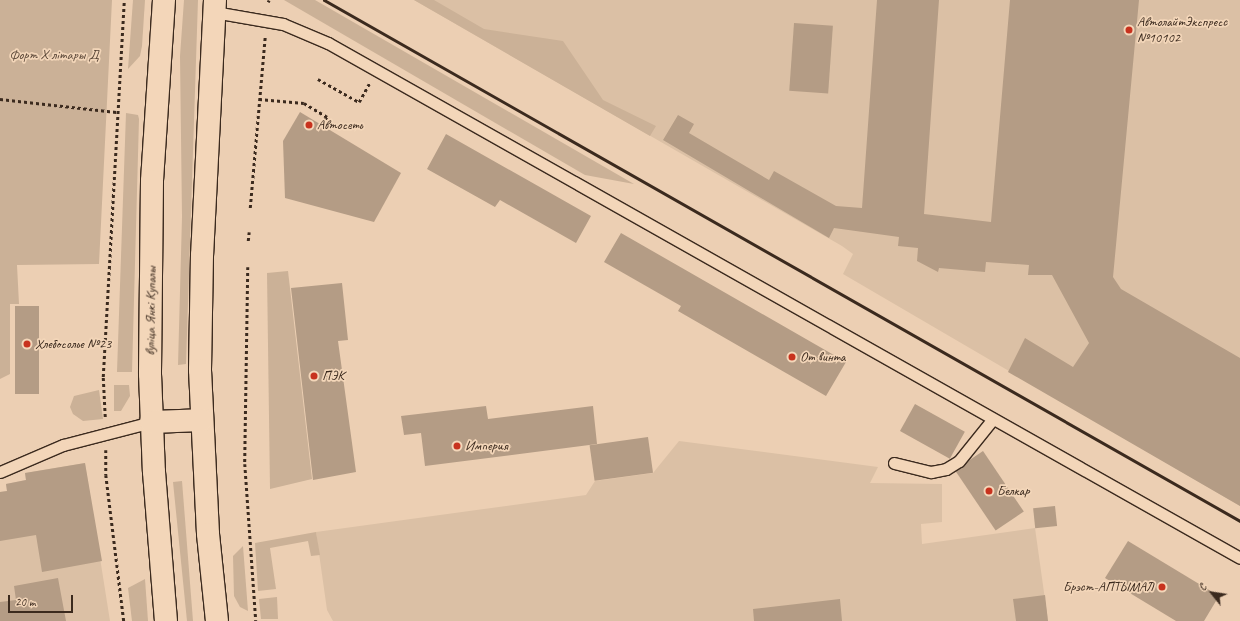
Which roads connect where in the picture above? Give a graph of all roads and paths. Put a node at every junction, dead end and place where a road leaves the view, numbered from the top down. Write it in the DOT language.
graph roads {
  1 [pos="124,0"];
  2 [pos="164,0"];
  3 [pos="214,6"];
  4 [pos="266,29"];
  5 [pos="318,79"];
  6 [pos="376,87"];
  7 [pos="0,99"];
  8 [pos="259,99"];
  9 [pos="116,112"];
  10 [pos="322,125"];
  11 [pos="250,208"];
  12 [pos="249,232"];
  13 [pos="248,241"];
  14 [pos="248,267"];
  15 [pos="202,420"];
  16 [pos="992,420"];
  17 [pos="151,422"];
  18 [pos="106,431"];
  19 [pos="894,463"];
  20 [pos="0,472"];
  21 [pos="1240,558"];
  22 [pos="124,621"];
  23 [pos="166,621"];
  24 [pos="217,621"];
  25 [pos="256,621"];
  1 -- 9 [label="path"];
  2 -- 17 [label="main road, вуліца Янкі Купалы"];
  3 -- 15 [label="main road"];
  3 -- 16 [label="lane"];
  4 -- 8 [label="path"];
  5 -- 6 [label="path"];
  7 -- 9 [label="path"];
  8 -- 10 [label="path"];
  8 -- 11 [label="path"];
  9 -- 18 [label="path"];
  12 -- 13 [label="path"];
  14 -- 25 [label="path"];
  15 -- 17 [label="main road"];
  15 -- 24 [label="main road"];
  16 -- 19 [label="lane"];
  16 -- 21 [label="lane"];
  17 -- 18 [label="lane"];
  17 -- 23 [label="main road, вуліца Янкі Купалы"];
  18 -- 20 [label="lane"];
  18 -- 22 [label="path"];
}
